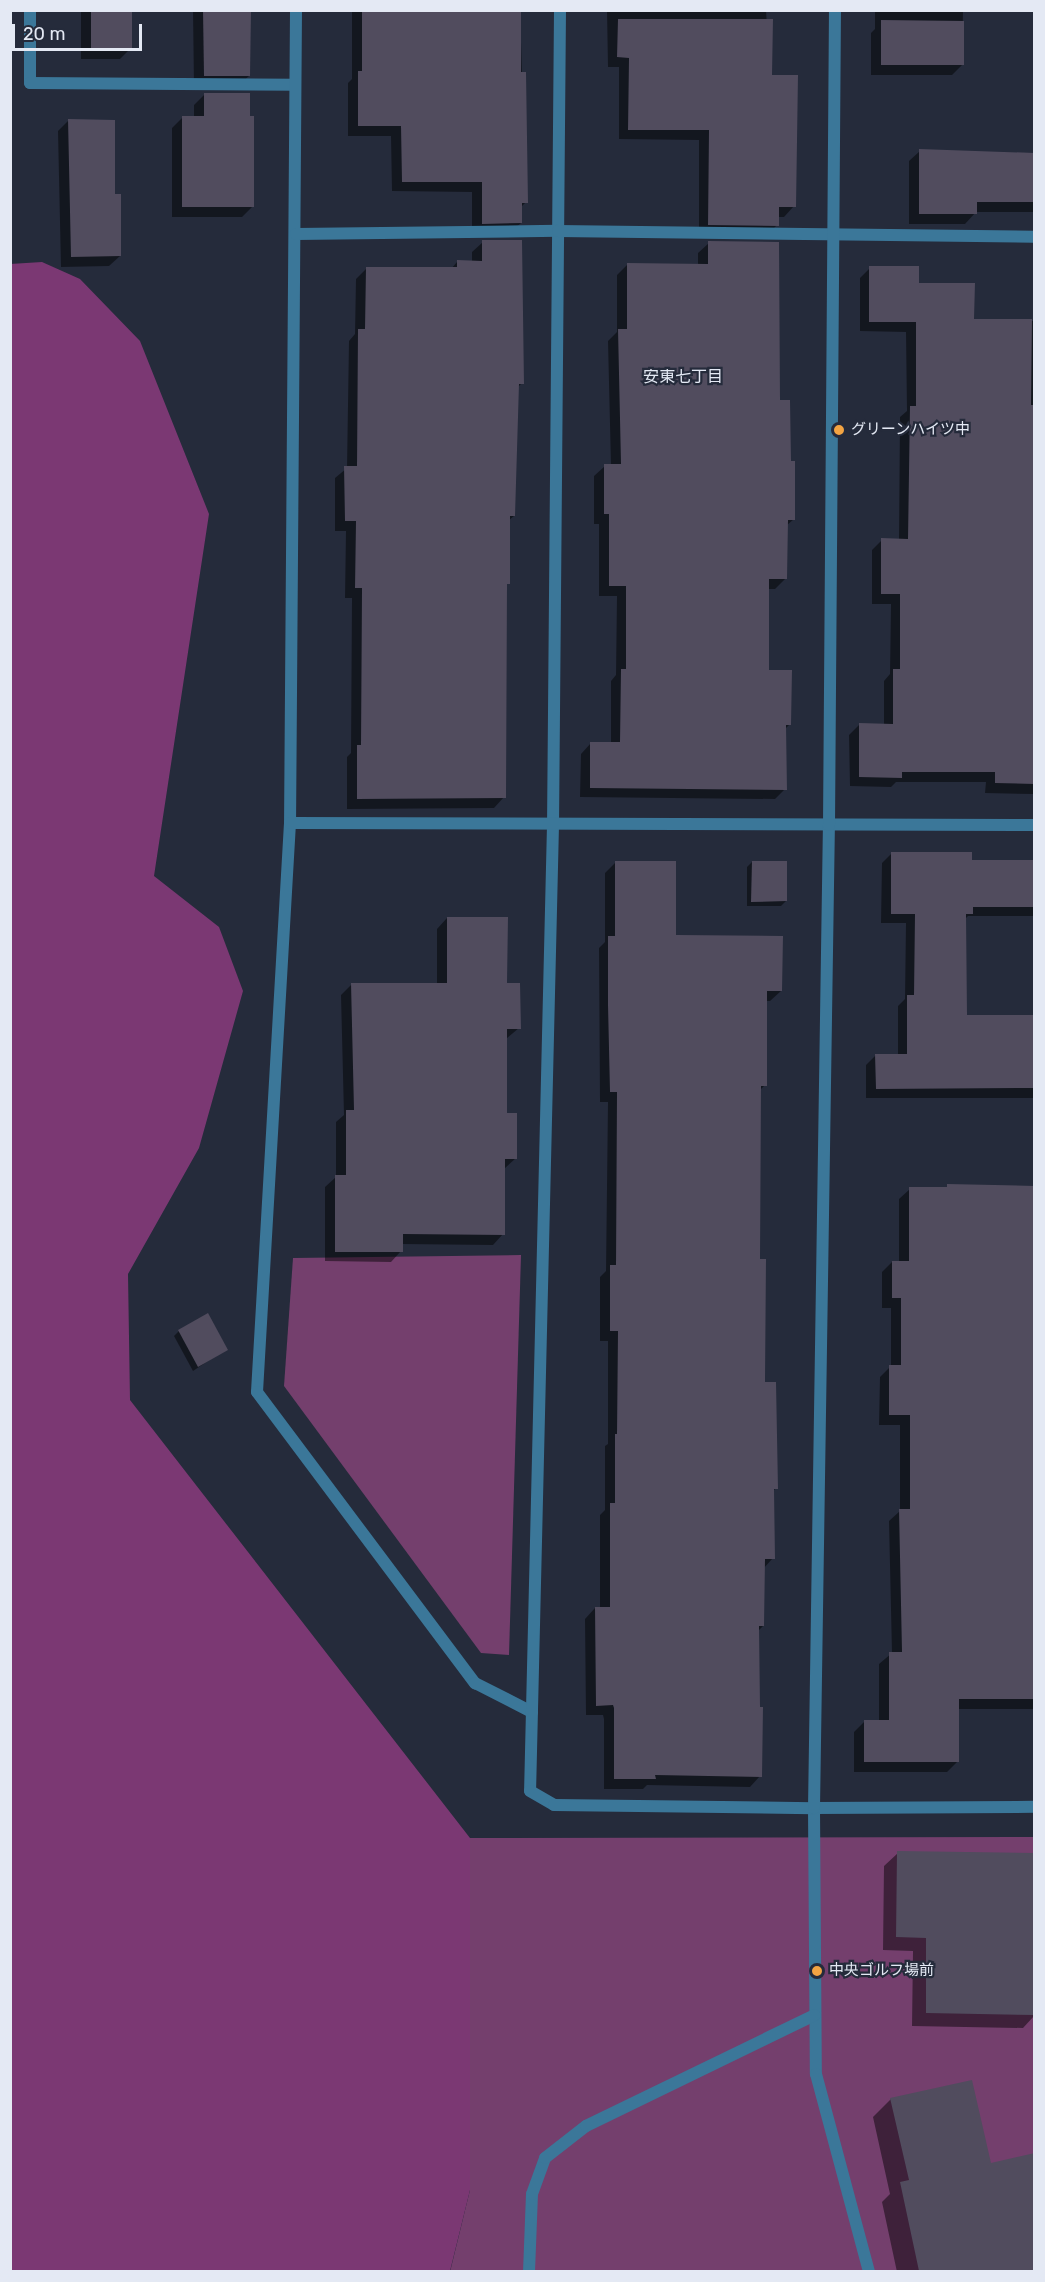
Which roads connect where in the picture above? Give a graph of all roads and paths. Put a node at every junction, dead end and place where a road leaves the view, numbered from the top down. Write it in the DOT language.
graph roads {
  1 [pos="30,10"];
  2 [pos="296,10"];
  3 [pos="560,10"];
  4 [pos="835,10"];
  5 [pos="295,85"];
  6 [pos="558,231"];
  7 [pos="296,234"];
  8 [pos="832,234"];
  9 [pos="1035,237"];
  10 [pos="290,823"];
  11 [pos="553,825"];
  12 [pos="829,825"];
  13 [pos="1035,825"];
  14 [pos="532,1712"];
  15 [pos="1035,1807"];
  16 [pos="814,1808"];
  17 [pos="816,2014"];
  18 [pos="529,2271"];
  19 [pos="869,2271"];
  1 -- 5 [label="street"];
  2 -- 5 [label="street"];
  3 -- 6 [label="street"];
  4 -- 8 [label="street"];
  5 -- 7 [label="street"];
  6 -- 7 [label="street"];
  6 -- 8 [label="street"];
  6 -- 11 [label="street"];
  7 -- 10 [label="street"];
  8 -- 9 [label="street"];
  8 -- 12 [label="street"];
  10 -- 11 [label="street"];
  10 -- 14 [label="street"];
  11 -- 12 [label="street"];
  11 -- 14 [label="street"];
  12 -- 13 [label="street"];
  12 -- 16 [label="street"];
  14 -- 16 [label="street"];
  15 -- 16 [label="street"];
  16 -- 17 [label="street"];
  17 -- 18 [label="street"];
  17 -- 19 [label="street"];
}
